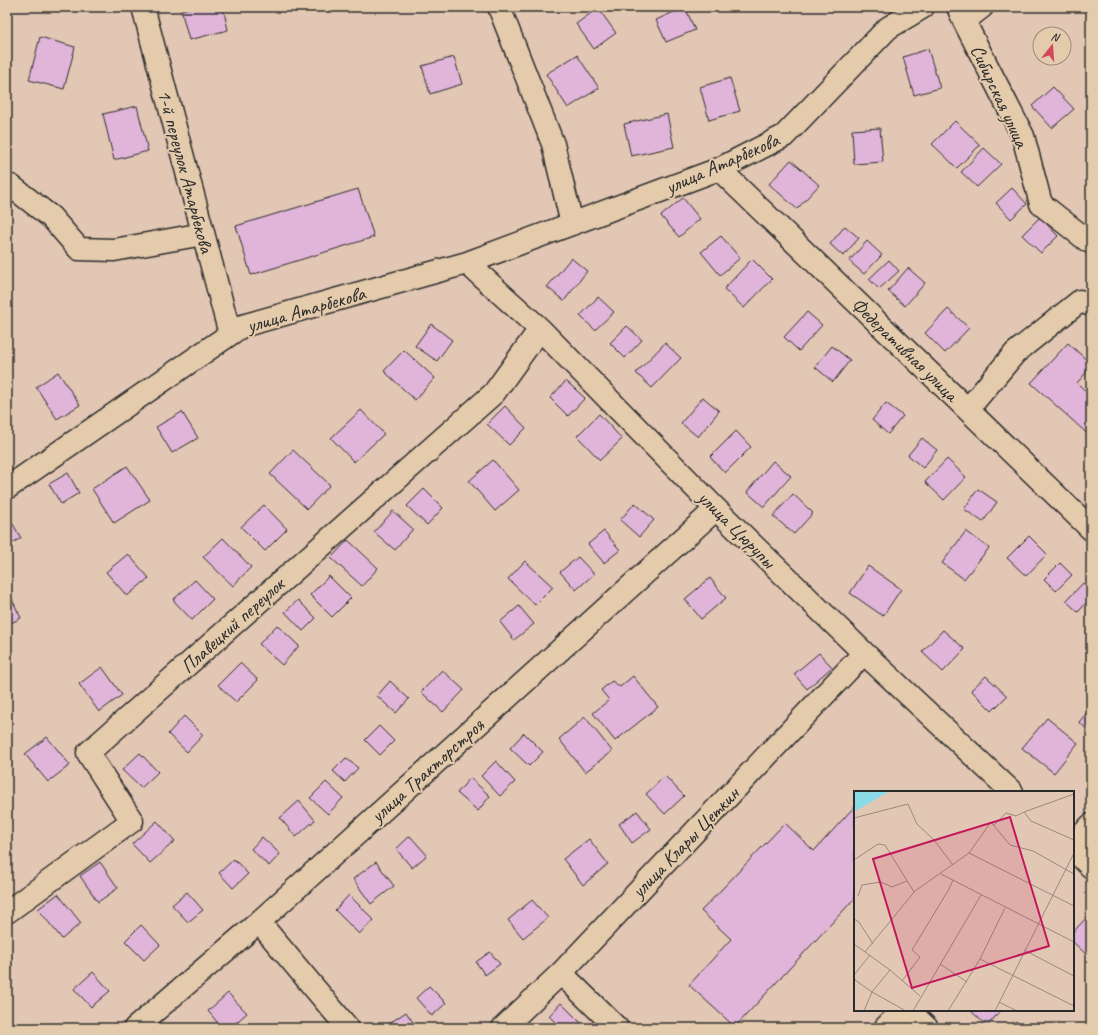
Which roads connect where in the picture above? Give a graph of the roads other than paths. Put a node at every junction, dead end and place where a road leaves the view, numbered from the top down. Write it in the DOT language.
graph roads {
  1 [pos="143,7"];
  2 [pos="499,7"];
  3 [pos="923,7"];
  4 [pos="982,7"];
  5 [pos="961,14"];
  6 [pos="719,169"];
  7 [pos="7,186"];
  8 [pos="572,224"];
  9 [pos="203,234"];
  10 [pos="1091,242"];
  11 [pos="467,263"];
  12 [pos="1091,305"];
  13 [pos="540,329"];
  14 [pos="230,334"];
  15 [pos="968,409"];
  16 [pos="7,488"];
  17 [pos="716,509"];
  18 [pos="1091,529"];
  19 [pos="864,654"];
  20 [pos="1011,791"];
  21 [pos="1091,825"];
  22 [pos="1074,844"];
  23 [pos="1074,851"];
  24 [pos="1091,867"];
  25 [pos="7,912"];
  26 [pos="259,922"];
  27 [pos="561,973"];
  28 [pos="901,1011"];
  29 [pos="909,1011"];
  30 [pos="135,1028"];
  31 [pos="348,1028"];
  32 [pos="503,1028"];
  33 [pos="617,1028"];
  34 [pos="885,1028"];
  35 [pos="927,1028"];
  1 -- 9 [label="street, 1-й переулок Атарбекова"];
  2 -- 8 [label="street"];
  3 -- 6 [label="street, улица Атарбекова"];
  4 -- 5 [label="street"];
  5 -- 10 [label="street, Сибирская улица"];
  6 -- 8 [label="street, улица Атарбекова"];
  6 -- 15 [label="street, Федеративная улица"];
  7 -- 9 [label="street"];
  8 -- 11 [label="street, улица Атарбекова"];
  9 -- 14 [label="street, 1-й переулок Атарбекова"];
  11 -- 13 [label="street, улица Цюрупы"];
  11 -- 14 [label="street, улица Атарбекова"];
  12 -- 15 [label="street"];
  13 -- 17 [label="street, улица Цюрупы"];
  13 -- 25 [label="street, Плавецкий переулок"];
  14 -- 16 [label="street, улица Атарбекова"];
  15 -- 18 [label="street, Федеративная улица"];
  17 -- 19 [label="street, улица Цюрупы"];
  17 -- 26 [label="street, улица Тракторстроя"];
  19 -- 20 [label="street, улица Цюрупы"];
  19 -- 27 [label="street, улица Клары Цеткин"];
  21 -- 22 [label="street"];
  23 -- 24 [label="street"];
  26 -- 30 [label="street, улица Тракторстроя"];
  26 -- 31 [label="street"];
  27 -- 32 [label="street, улица Клары Цеткин"];
  27 -- 33 [label="street"];
  28 -- 34 [label="street"];
  29 -- 35 [label="street"];
}
